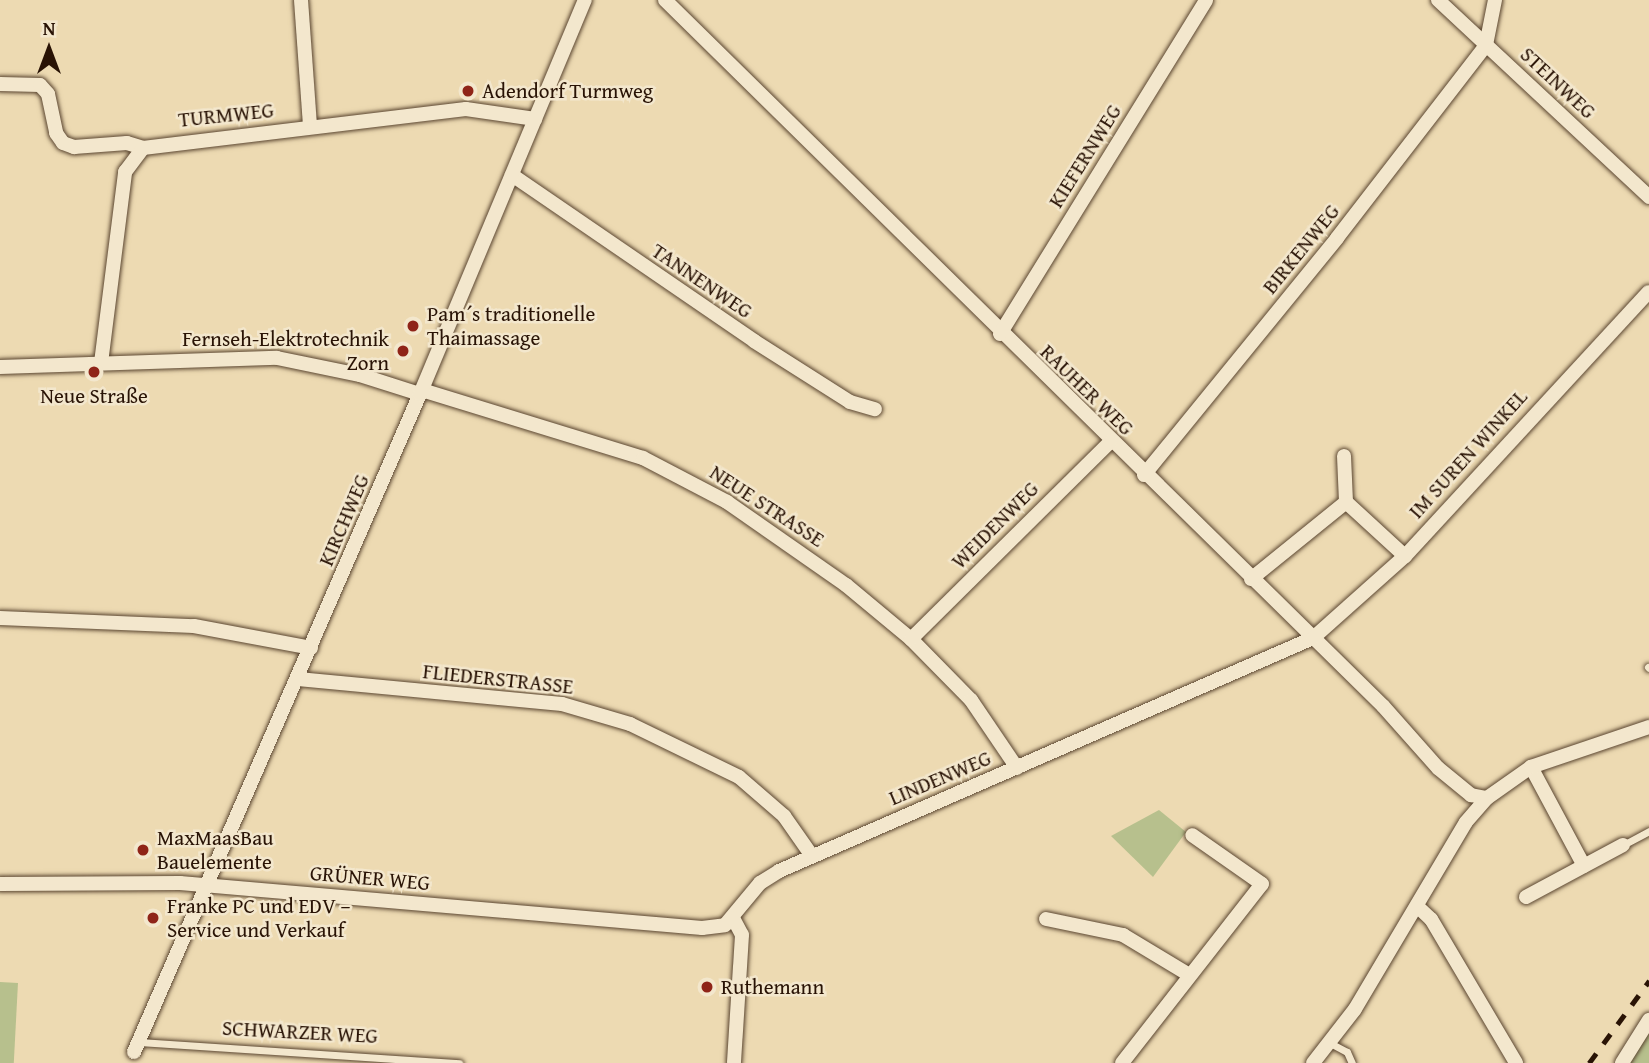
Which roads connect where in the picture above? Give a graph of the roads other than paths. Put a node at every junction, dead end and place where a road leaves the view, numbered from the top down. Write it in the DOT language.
graph roads {
  1 [pos="301,0"];
  2 [pos="585,0"];
  3 [pos="665,0"];
  4 [pos="1206,0"];
  5 [pos="1438,0"];
  6 [pos="1495,0"];
  7 [pos="1486,45"];
  8 [pos="0,84"];
  9 [pos="535,119"];
  10 [pos="310,127"];
  11 [pos="143,148"];
  12 [pos="512,175"];
  13 [pos="1649,197"];
  14 [pos="1649,292"];
  15 [pos="1000,334"];
  16 [pos="101,363"];
  17 [pos="0,366"];
  18 [pos="421,392"];
  19 [pos="875,409"];
  20 [pos="1110,442"];
  21 [pos="1344,456"];
  22 [pos="1144,475"];
  23 [pos="1346,502"];
  24 [pos="1405,556"];
  25 [pos="1251,579"];
  26 [pos="0,618"];
  27 [pos="1313,638"];
  28 [pos="911,639"];
  29 [pos="311,648"];
  30 [pos="298,679"];
  31 [pos="1649,727"];
  32 [pos="1531,767"];
  33 [pos="1017,768"];
  34 [pos="1487,798"];
  35 [pos="1649,831"];
  36 [pos="1192,835"];
  37 [pos="1623,845"];
  38 [pos="812,856"];
  39 [pos="1584,866"];
  40 [pos="0,884"];
  41 [pos="208,886"];
  42 [pos="1526,897"];
  43 [pos="1418,907"];
  44 [pos="733,918"];
  45 [pos="1046,919"];
  46 [pos="1188,974"];
  47 [pos="1649,1020"];
  48 [pos="1330,1043"];
  49 [pos="136,1047"];
  50 [pos="459,1063"];
  51 [pos="734,1063"];
  52 [pos="1122,1063"];
  53 [pos="1313,1063"];
  54 [pos="1352,1063"];
  55 [pos="1516,1063"];
  56 [pos="1622,1063"];
  1 -- 10 [label="street"];
  2 -- 9 [label="street, KIRCHWEG"];
  3 -- 15 [label="street, RAUHER WEG"];
  4 -- 15 [label="street, KIEFERNWEG"];
  5 -- 7 [label="street, STEINWEG"];
  6 -- 7 [label="street"];
  7 -- 13 [label="street, STEINWEG"];
  7 -- 22 [label="street, BIRKENWEG"];
  8 -- 11 [label="street, TURMWEG"];
  9 -- 10 [label="street, TURMWEG"];
  9 -- 12 [label="street, KIRCHWEG"];
  10 -- 11 [label="street, TURMWEG"];
  11 -- 16 [label="street"];
  12 -- 18 [label="street, KIRCHWEG"];
  12 -- 19 [label="street, TANNENWEG"];
  14 -- 24 [label="street, IM SUREN WINKEL"];
  15 -- 20 [label="street, RAUHER WEG"];
  16 -- 17 [label="street, NEUE STRASSE"];
  16 -- 18 [label="street, NEUE STRASSE"];
  18 -- 28 [label="street, NEUE STRASSE"];
  18 -- 29 [label="street, KIRCHWEG"];
  20 -- 22 [label="street, RAUHER WEG"];
  20 -- 28 [label="street, WEIDENWEG"];
  21 -- 23 [label="street"];
  22 -- 25 [label="street, RAUHER WEG"];
  23 -- 24 [label="street"];
  23 -- 25 [label="street"];
  24 -- 27 [label="street, IM SUREN WINKEL"];
  25 -- 27 [label="street, RAUHER WEG"];
  26 -- 29 [label="street"];
  27 -- 33 [label="street, LINDENWEG"];
  27 -- 34 [label="street, RAUHER WEG"];
  28 -- 33 [label="street, NEUE STRASSE"];
  29 -- 30 [label="street, KIRCHWEG"];
  30 -- 38 [label="street, FLIEDERSTRASSE"];
  30 -- 41 [label="street, KIRCHWEG"];
  31 -- 32 [label="street"];
  32 -- 34 [label="street"];
  32 -- 39 [label="street"];
  33 -- 38 [label="street, LINDENWEG"];
  34 -- 43 [label="street"];
  35 -- 37 [label="lane"];
  36 -- 46 [label="street"];
  37 -- 39 [label="street"];
  38 -- 44 [label="street, LINDENWEG"];
  39 -- 42 [label="street"];
  40 -- 41 [label="street, GRÜNER WEG"];
  41 -- 44 [label="street, GRÜNER WEG"];
  41 -- 49 [label="street, KIRCHWEG"];
  43 -- 48 [label="street"];
  43 -- 55 [label="street"];
  44 -- 51 [label="street"];
  45 -- 46 [label="street"];
  46 -- 52 [label="street"];
  47 -- 56 [label="street"];
  48 -- 53 [label="street"];
  48 -- 54 [label="lane"];
  49 -- 50 [label="lane, SCHWARZER WEG"];
}
